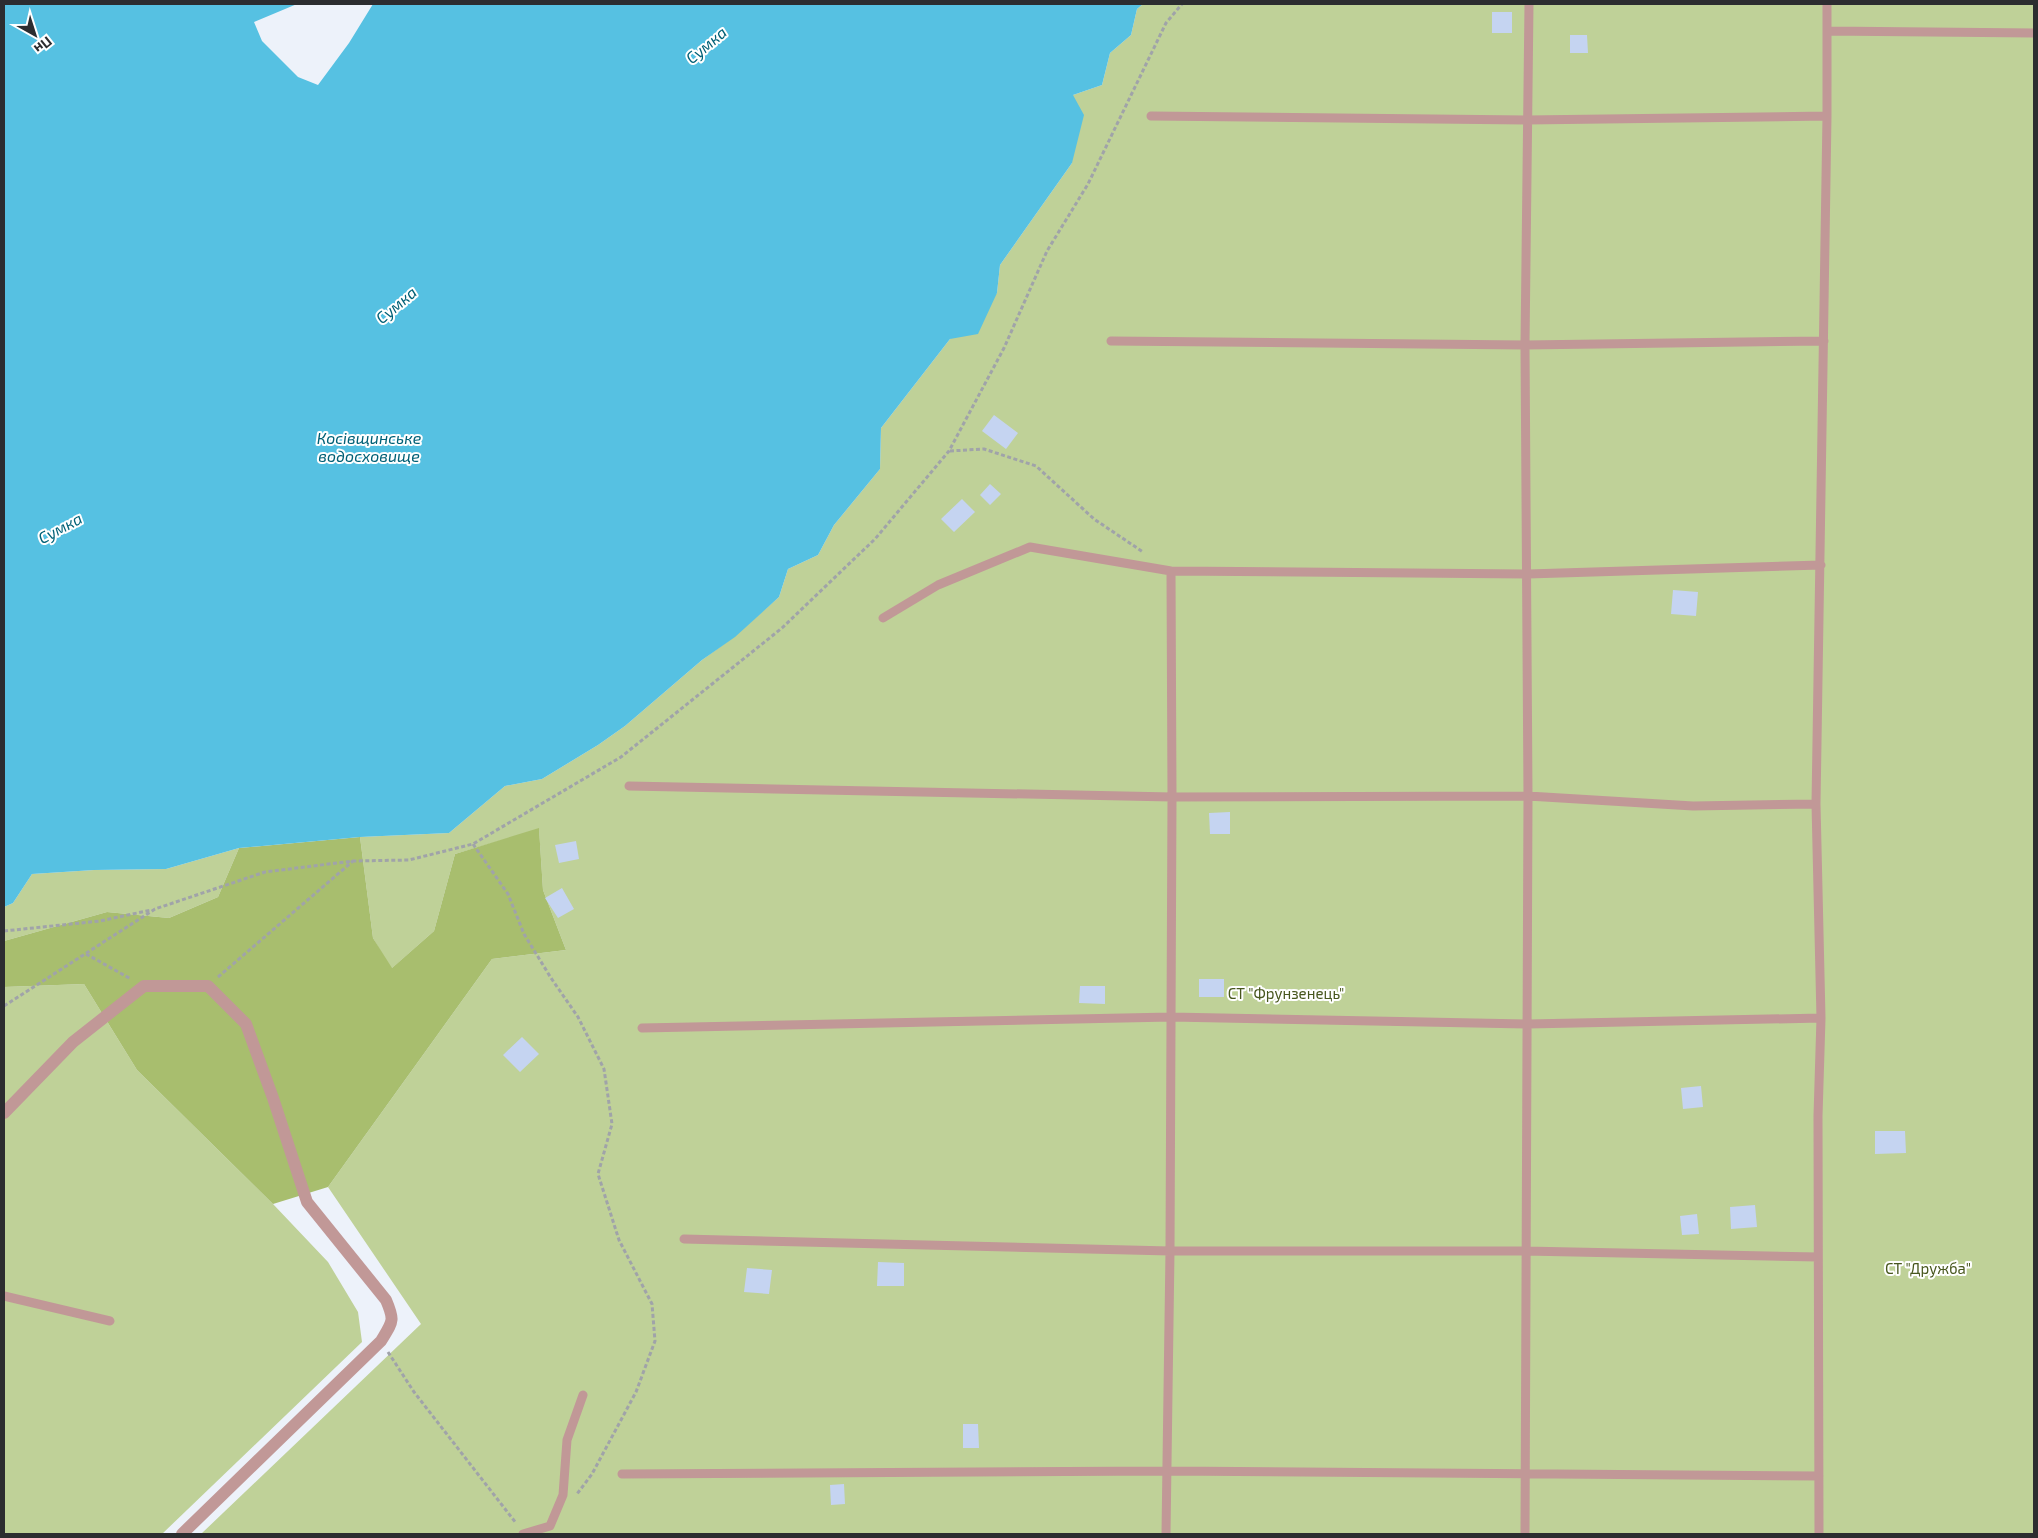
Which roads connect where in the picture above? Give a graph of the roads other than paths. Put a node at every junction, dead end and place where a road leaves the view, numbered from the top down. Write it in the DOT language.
graph roads {
  1 [pos="1529,4"];
  2 [pos="1827,4"];
  3 [pos="1827,31"];
  4 [pos="2034,33"];
  5 [pos="1151,116"];
  6 [pos="1827,116"];
  7 [pos="1526,120"];
  8 [pos="1111,341"];
  9 [pos="1824,341"];
  10 [pos="1525,345"];
  11 [pos="1821,565"];
  12 [pos="1171,571"];
  13 [pos="1528,574"];
  14 [pos="884,618"];
  15 [pos="629,786"];
  16 [pos="1528,796"];
  17 [pos="1172,797"];
  18 [pos="1816,804"];
  19 [pos="1171,1017"];
  20 [pos="1821,1018"];
  21 [pos="1528,1024"];
  22 [pos="642,1028"];
  23 [pos="4,1113"];
  24 [pos="684,1239"];
  25 [pos="1170,1251"];
  26 [pos="1525,1251"];
  27 [pos="1818,1257"];
  28 [pos="4,1296"];
  29 [pos="110,1320"];
  30 [pos="583,1394"];
  31 [pos="1168,1470"];
  32 [pos="1524,1473"];
  33 [pos="622,1474"];
  34 [pos="1818,1476"];
  35 [pos="550,1530"];
  36 [pos="182,1534"];
  37 [pos="523,1534"];
  38 [pos="1166,1534"];
  39 [pos="1525,1534"];
  40 [pos="1819,1534"];
  1 -- 7 [label="lane"];
  2 -- 3 [label="lane"];
  3 -- 4 [label="lane"];
  3 -- 6 [label="lane"];
  5 -- 7 [label="lane"];
  6 -- 7 [label="lane"];
  6 -- 9 [label="lane"];
  7 -- 10 [label="lane"];
  8 -- 10 [label="lane"];
  9 -- 10 [label="lane"];
  9 -- 11 [label="lane"];
  10 -- 13 [label="lane"];
  11 -- 13 [label="lane"];
  11 -- 18 [label="lane"];
  12 -- 13 [label="lane"];
  12 -- 14 [label="lane"];
  12 -- 17 [label="lane"];
  13 -- 16 [label="lane"];
  15 -- 17 [label="lane"];
  16 -- 17 [label="lane"];
  16 -- 18 [label="lane"];
  16 -- 21 [label="lane"];
  17 -- 19 [label="lane"];
  18 -- 20 [label="lane"];
  19 -- 21 [label="lane"];
  19 -- 22 [label="lane"];
  19 -- 25 [label="lane"];
  20 -- 21 [label="lane"];
  20 -- 27 [label="lane"];
  21 -- 26 [label="lane"];
  23 -- 36 [label="street"];
  24 -- 25 [label="lane"];
  25 -- 26 [label="lane"];
  25 -- 31 [label="lane"];
  26 -- 27 [label="lane"];
  26 -- 32 [label="lane"];
  27 -- 34 [label="lane"];
  28 -- 29 [label="lane"];
  30 -- 35 [label="lane"];
  31 -- 32 [label="lane"];
  31 -- 33 [label="lane"];
  31 -- 38 [label="lane"];
  32 -- 34 [label="lane"];
  32 -- 39 [label="lane"];
  34 -- 40 [label="lane"];
  35 -- 37 [label="lane"];
}
